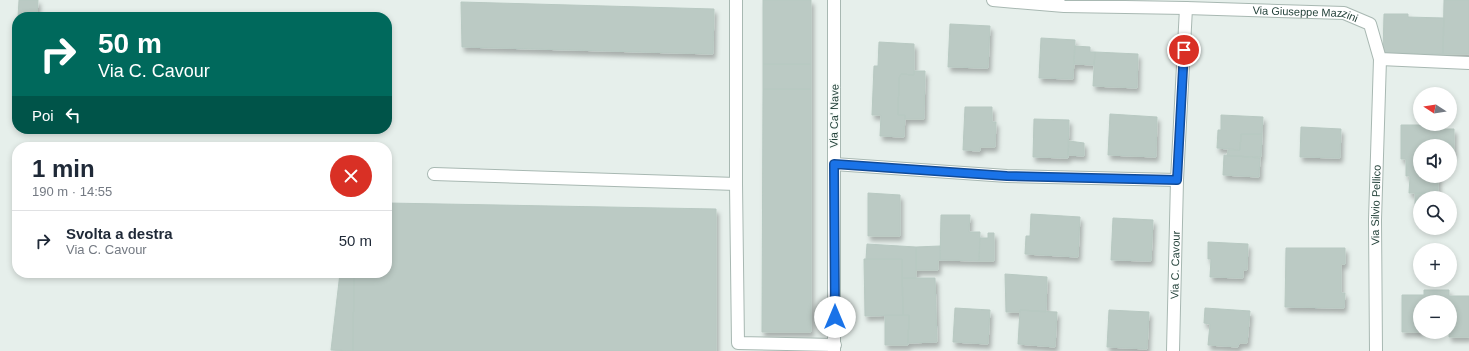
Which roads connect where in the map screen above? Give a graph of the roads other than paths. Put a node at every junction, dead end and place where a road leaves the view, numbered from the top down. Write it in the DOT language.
graph roads {
  1 [pos="736,0"];
  2 [pos="834,0"];
  3 [pos="993,0"];
  4 [pos="1186,8"];
  5 [pos="1380,59"];
  6 [pos="1469,63"];
  7 [pos="834,164"];
  8 [pos="434,174"];
  9 [pos="1177,180"];
  10 [pos="736,184"];
  11 [pos="835,348"];
  12 [pos="1172,351"];
  13 [pos="1376,351"];
  1 -- 10 [label="street"];
  2 -- 7 [label="street, Via Ca' Nave"];
  3 -- 4 [label="street, Via Giuseppe Mazzini"];
  4 -- 5 [label="street, Via Giuseppe Mazzini"];
  4 -- 9 [label="street, Via C. Cavour"];
  5 -- 6 [label="street"];
  5 -- 13 [label="street, Via Silvio Pellico"];
  7 -- 9 [label="street"];
  7 -- 11 [label="street, Via Ca' Nave"];
  8 -- 10 [label="street"];
  9 -- 12 [label="street, Via C. Cavour"];
  10 -- 11 [label="street"];
}
